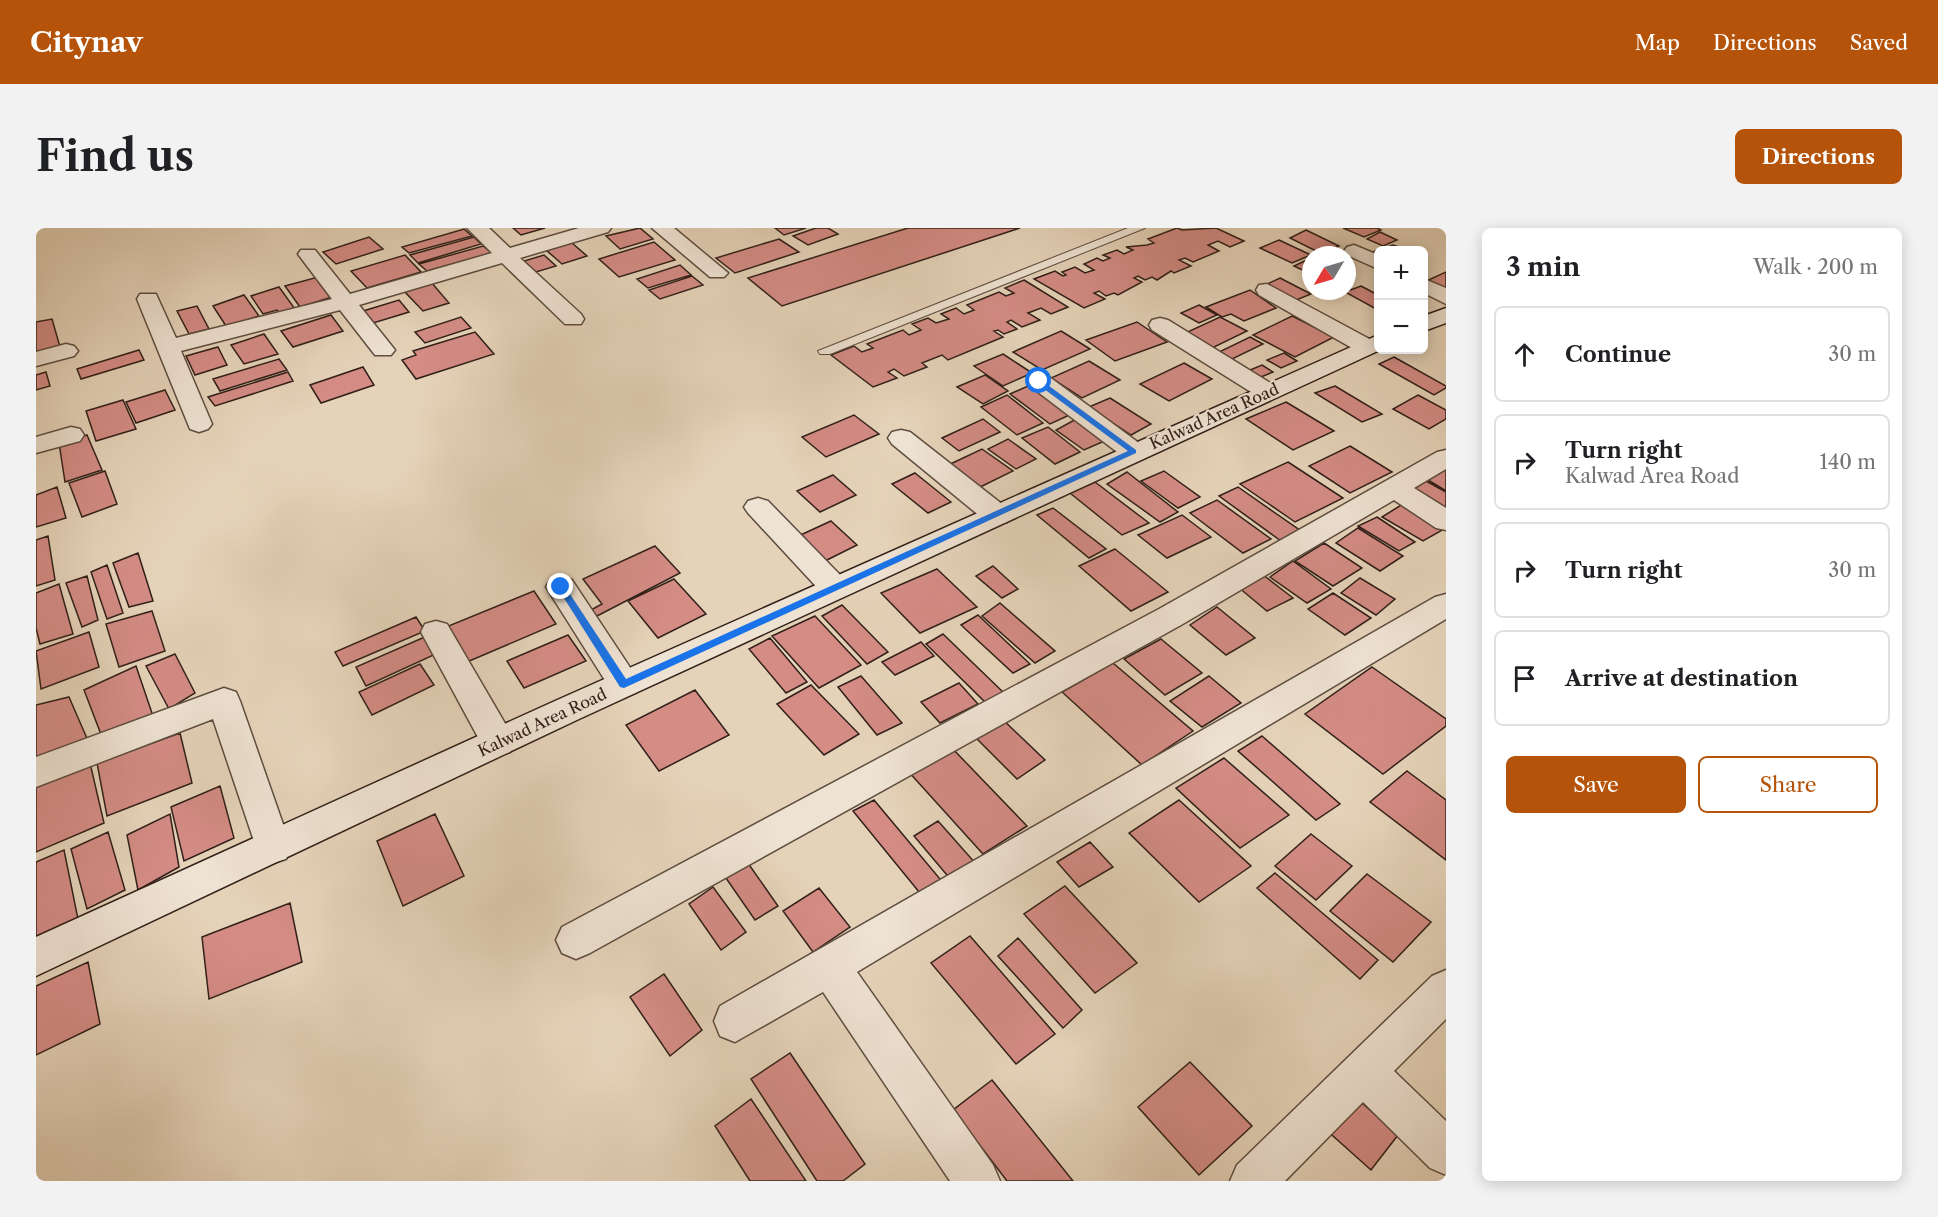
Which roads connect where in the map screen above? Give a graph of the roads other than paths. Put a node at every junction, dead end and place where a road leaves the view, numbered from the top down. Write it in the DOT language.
graph roads {
  1 [pos="477,228"];
  2 [pos="601,228"];
  3 [pos="662,228"];
  4 [pos="1139,228"];
  5 [pos="1356,252"];
  6 [pos="308,254"];
  7 [pos="506,256"];
  8 [pos="1374,261"];
  9 [pos="717,273"];
  10 [pos="1428,287"];
  11 [pos="1267,290"];
  12 [pos="1446,297"];
  13 [pos="148,299"];
  14 [pos="346,302"];
  15 [pos="1446,315"];
  16 [pos="573,319"];
  17 [pos="1428,322"];
  18 [pos="1160,325"];
  19 [pos="1373,345"];
  20 [pos="170,347"];
  21 [pos="383,350"];
  22 [pos="66,351"];
  23 [pos="825,351"];
  24 [pos="36,359"];
  25 [pos="1039,381"];
  26 [pos="1268,392"];
  27 [pos="199,424"];
  28 [pos="71,435"];
  29 [pos="901,438"];
  30 [pos="36,445"];
  31 [pos="1134,452"];
  32 [pos="1446,459"];
  33 [pos="1394,488"];
  34 [pos="758,507"];
  35 [pos="997,515"];
  36 [pos="1446,521"];
  37 [pos="561,587"];
  38 [pos="835,588"];
  39 [pos="1446,605"];
  40 [pos="436,632"];
  41 [pos="624,684"];
  42 [pos="498,742"];
  43 [pos="36,772"];
  44 [pos="273,847"];
  45 [pos="576,940"];
  46 [pos="36,957"];
  47 [pos="829,966"];
  48 [pos="1446,990"];
  49 [pos="735,1021"];
  50 [pos="1364,1072"];
  51 [pos="1446,1152"];
  52 [pos="977,1181"];
  53 [pos="1253,1181"];
  1 -- 7 [label="street"];
  2 -- 7 [label="street"];
  3 -- 9 [label="street"];
  4 -- 23 [label="lane"];
  5 -- 8 [label="street"];
  6 -- 14 [label="street"];
  7 -- 14 [label="street"];
  7 -- 16 [label="street"];
  10 -- 12 [label="street"];
  11 -- 19 [label="street"];
  13 -- 20 [label="street"];
  14 -- 20 [label="street"];
  14 -- 21 [label="street"];
  15 -- 17 [label="street"];
  18 -- 26 [label="street"];
  19 -- 26 [label="street, Kalwad Area Road"];
  20 -- 27 [label="street"];
  22 -- 24 [label="street"];
  25 -- 31 [label="street"];
  26 -- 31 [label="street, Kalwad Area Road"];
  28 -- 30 [label="street"];
  29 -- 35 [label="street"];
  31 -- 35 [label="street, Kalwad Area Road"];
  32 -- 33 [label="street"];
  33 -- 36 [label="street"];
  33 -- 45 [label="street"];
  34 -- 38 [label="street"];
  35 -- 38 [label="street, Kalwad Area Road"];
  37 -- 41 [label="street"];
  38 -- 41 [label="street, Kalwad Area Road"];
  39 -- 47 [label="street"];
  40 -- 42 [label="street"];
  41 -- 42 [label="street, Kalwad Area Road"];
  42 -- 44 [label="street, Kalwad Area Road"];
  43 -- 44 [label="street"];
  44 -- 46 [label="street, Kalwad Area Road"];
  47 -- 49 [label="street"];
  47 -- 52 [label="street"];
  48 -- 50 [label="street"];
  50 -- 51 [label="street"];
  50 -- 53 [label="street"];
}
